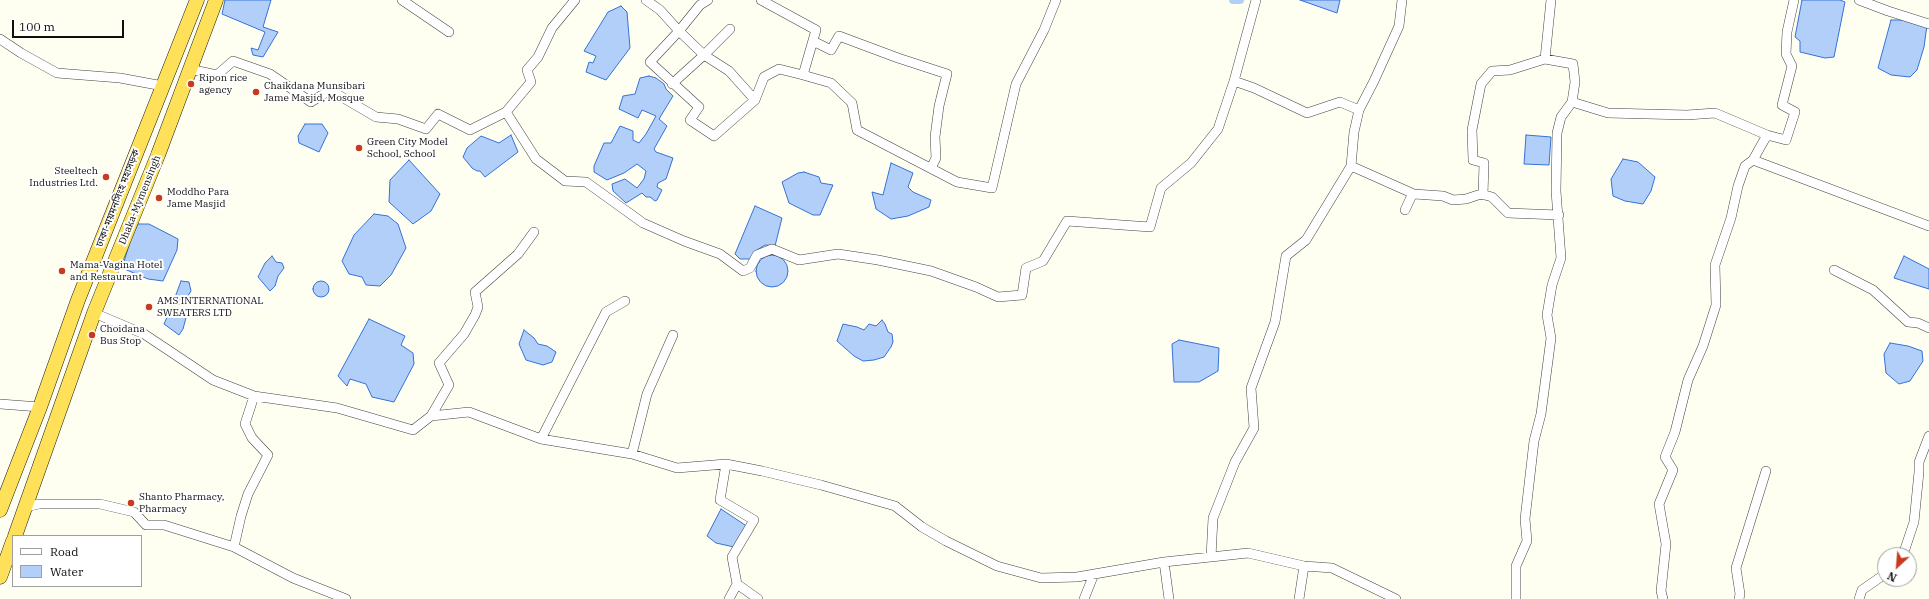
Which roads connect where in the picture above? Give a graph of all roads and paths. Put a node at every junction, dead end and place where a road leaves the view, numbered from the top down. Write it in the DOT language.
graph roads {
  1 [pos="196,0"];
  2 [pos="216,0"];
  3 [pos="402,0"];
  4 [pos="574,0"];
  5 [pos="646,0"];
  6 [pos="708,0"];
  7 [pos="761,0"];
  8 [pos="1056,0"];
  9 [pos="1256,0"];
  10 [pos="1402,0"];
  11 [pos="1552,0"];
  12 [pos="1794,0"];
  13 [pos="1859,0"];
  14 [pos="1929,24"];
  15 [pos="730,29"];
  16 [pos="679,31"];
  17 [pos="449,32"];
  18 [pos="0,39"];
  19 [pos="813,41"];
  20 [pos="704,55"];
  21 [pos="1545,59"];
  22 [pos="189,69"];
  23 [pos="803,75"];
  24 [pos="1234,81"];
  25 [pos="672,84"];
  26 [pos="163,86"];
  27 [pos="755,100"];
  28 [pos="1572,102"];
  29 [pos="1359,110"];
  30 [pos="506,112"];
  31 [pos="1767,135"];
  32 [pos="1753,160"];
  33 [pos="1351,166"];
  34 [pos="931,168"];
  35 [pos="1414,194"];
  36 [pos="1483,195"];
  37 [pos="1405,210"];
  38 [pos="1559,215"];
  39 [pos="1929,226"];
  40 [pos="534,232"];
  41 [pos="1834,270"];
  42 [pos="625,301"];
  43 [pos="94,313"];
  44 [pos="1929,328"];
  45 [pos="673,335"];
  46 [pos="254,396"];
  47 [pos="0,404"];
  48 [pos="40,407"];
  49 [pos="431,416"];
  50 [pos="1929,436"];
  51 [pos="541,438"];
  52 [pos="632,454"];
  53 [pos="726,464"];
  54 [pos="1766,471"];
  55 [pos="26,507"];
  56 [pos="0,510"];
  57 [pos="15,535"];
  58 [pos="12,545"];
  59 [pos="234,546"];
  60 [pos="1905,547"];
  61 [pos="1211,557"];
  62 [pos="1164,562"];
  63 [pos="1304,566"];
  64 [pos="1094,574"];
  65 [pos="0,577"];
  66 [pos="1877,580"];
  67 [pos="737,584"];
  68 [pos="346,599"];
  69 [pos="729,599"];
  70 [pos="758,599"];
  71 [pos="1084,599"];
  72 [pos="1169,599"];
  73 [pos="1299,599"];
  74 [pos="1396,599"];
  75 [pos="1516,599"];
  76 [pos="1663,599"];
  77 [pos="1739,599"];
  78 [pos="1859,599"];
  1 -- 26 [label="highway, ঢাকা-ময়মনসিংহ মহাসড়ক"];
  2 -- 22 [label="highway, Dhaka-Mymensingh"];
  3 -- 17 [label="street"];
  4 -- 30 [label="street"];
  5 -- 16 [label="street"];
  6 -- 16 [label="street"];
  7 -- 19 [label="street"];
  8 -- 34 [label="street"];
  9 -- 24 [label="street"];
  10 -- 29 [label="street"];
  11 -- 21 [label="street"];
  12 -- 31 [label="street"];
  13 -- 14 [label="street"];
  15 -- 20 [label="street"];
  16 -- 20 [label="street"];
  16 -- 25 [label="street"];
  18 -- 26 [label="street"];
  19 -- 23 [label="street"];
  19 -- 34 [label="street"];
  20 -- 25 [label="street"];
  20 -- 27 [label="street"];
  21 -- 28 [label="street"];
  21 -- 36 [label="street"];
  22 -- 30 [label="street"];
  22 -- 43 [label="highway, Dhaka-Mymensingh"];
  23 -- 27 [label="street"];
  23 -- 34 [label="street"];
  24 -- 29 [label="street"];
  24 -- 30 [label="street"];
  25 -- 27 [label="street"];
  26 -- 48 [label="highway, ঢাকা-ময়মনসিংহ মহাসড়ক"];
  28 -- 31 [label="street"];
  28 -- 38 [label="street"];
  29 -- 33 [label="street"];
  31 -- 32 [label="street"];
  32 -- 39 [label="street"];
  32 -- 76 [label="street"];
  33 -- 35 [label="street"];
  33 -- 61 [label="street"];
  35 -- 36 [label="street"];
  35 -- 37 [label="street"];
  36 -- 38 [label="street"];
  38 -- 75 [label="street"];
  40 -- 49 [label="street"];
  41 -- 44 [label="street"];
  42 -- 51 [label="street"];
  43 -- 46 [label="street"];
  43 -- 55 [label="highway, Dhaka-Mymensingh"];
  45 -- 52 [label="street"];
  46 -- 49 [label="street"];
  46 -- 59 [label="street"];
  47 -- 48 [label="street"];
  48 -- 56 [label="highway, ঢাকা-ময়মনসিংহ মহাসড়ক"];
  49 -- 51 [label="street"];
  50 -- 60 [label="street"];
  51 -- 52 [label="street"];
  52 -- 53 [label="street"];
  53 -- 64 [label="street"];
  53 -- 67 [label="street"];
  54 -- 77 [label="street"];
  55 -- 57 [label="highway, Dhaka-Mymensingh"];
  55 -- 59 [label="street"];
  58 -- 65 [label="highway"];
  59 -- 68 [label="street"];
  61 -- 62 [label="street"];
  61 -- 63 [label="street"];
  62 -- 64 [label="street"];
  62 -- 72 [label="street"];
  63 -- 73 [label="street"];
  63 -- 74 [label="street"];
  64 -- 71 [label="street"];
  66 -- 78 [label="street"];
  67 -- 69 [label="street"];
  67 -- 70 [label="street"];
}
